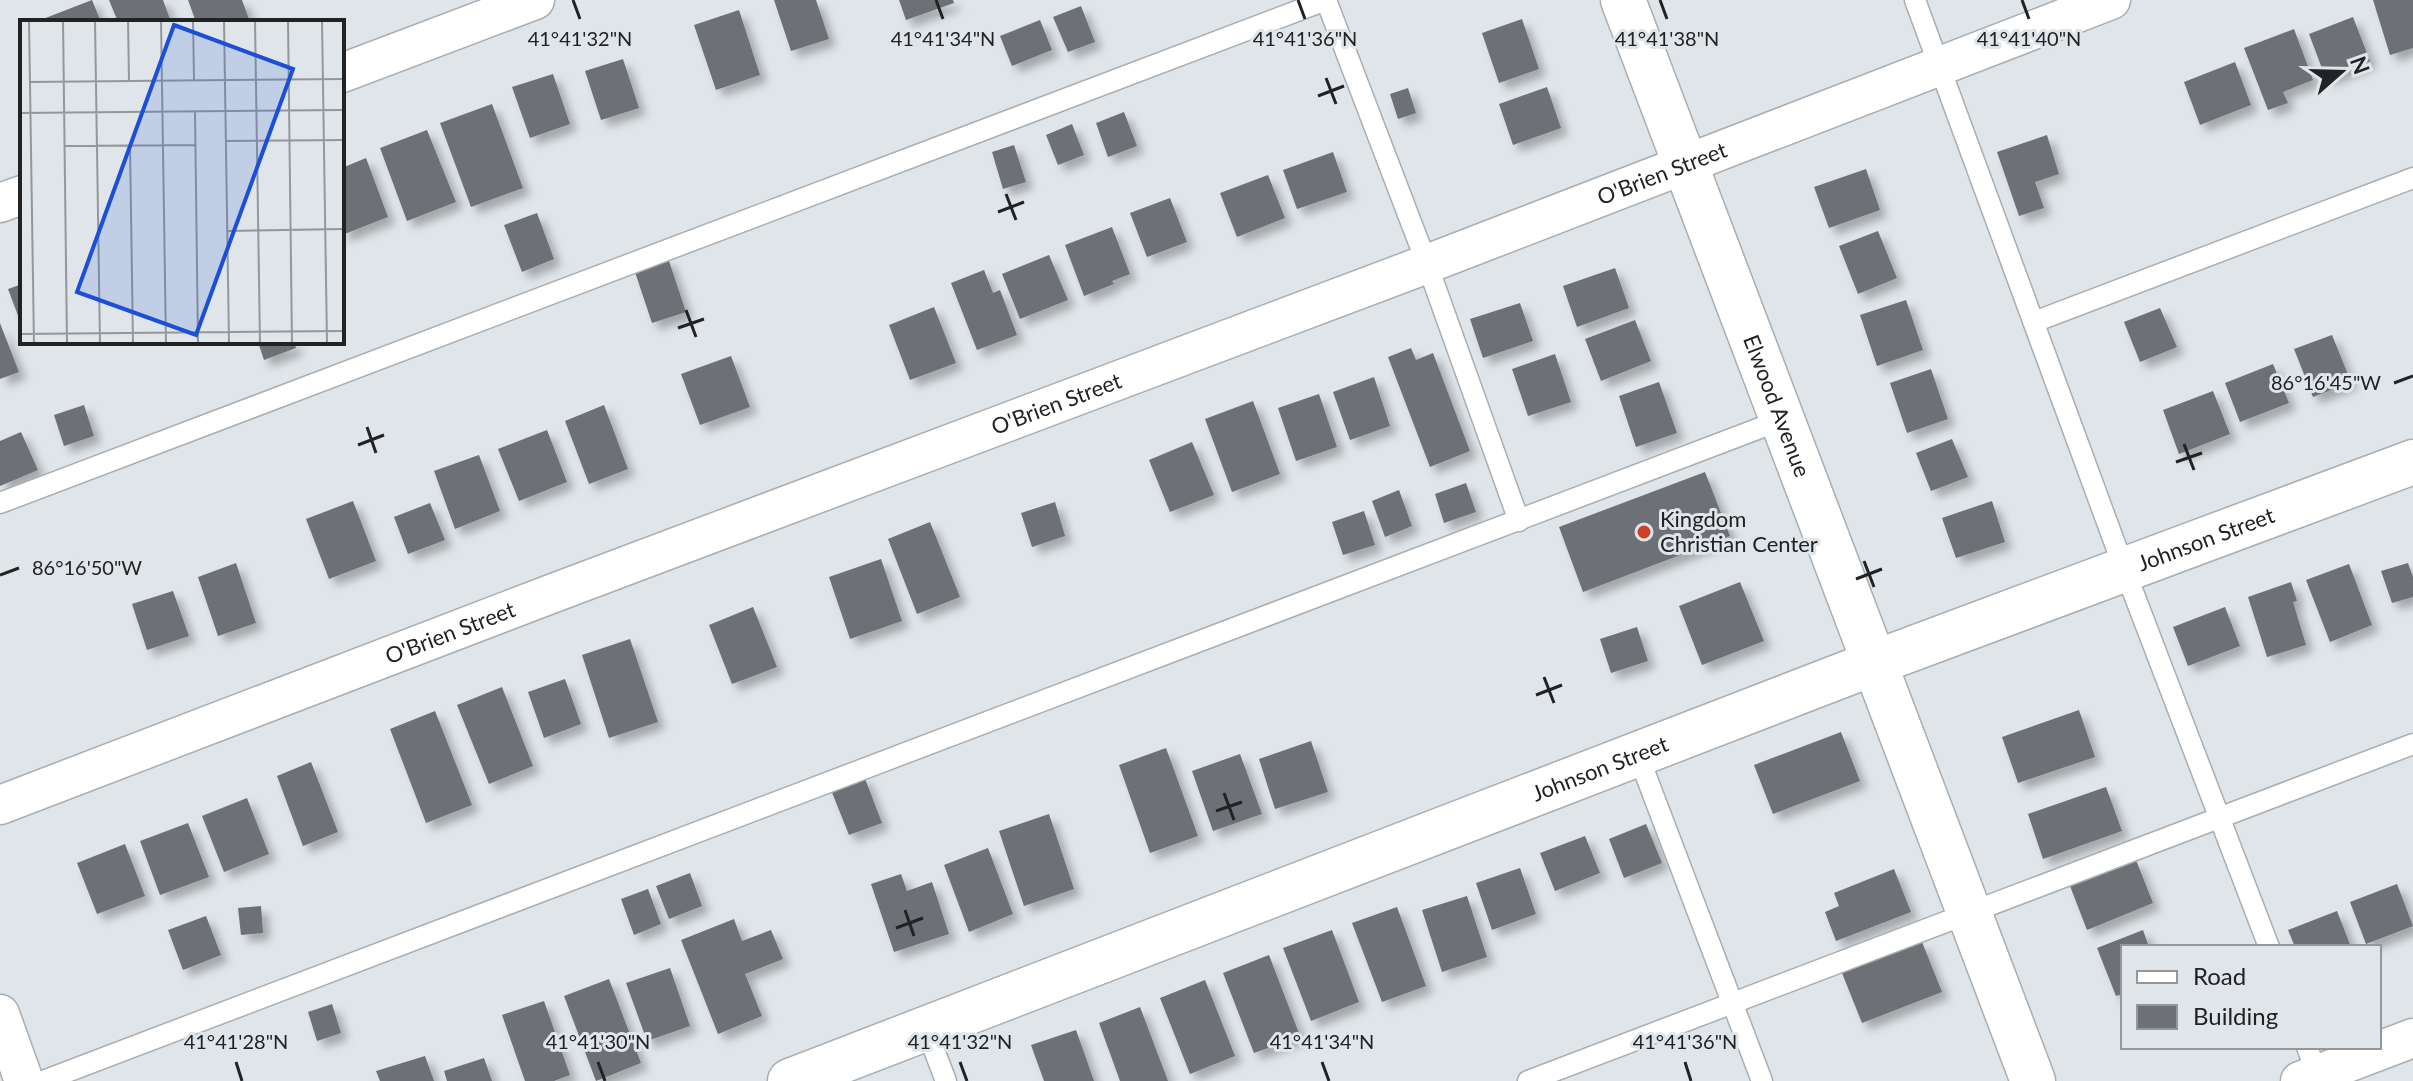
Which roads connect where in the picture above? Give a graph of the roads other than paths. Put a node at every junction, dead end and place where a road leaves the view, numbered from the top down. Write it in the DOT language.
graph roads {
  1 [pos="535,0"];
  2 [pos="1326,0"];
  3 [pos="1623,0"];
  4 [pos="1915,0"];
  5 [pos="2111,0"];
  6 [pos="1940,65"];
  7 [pos="344,72"];
  8 [pos="1684,163"];
  9 [pos="2413,178"];
  10 [pos="20,196"];
  11 [pos="0,203"];
  12 [pos="1427,264"];
  13 [pos="2034,322"];
  14 [pos="1781,420"];
  15 [pos="2413,462"];
  16 [pos="0,503"];
  17 [pos="1519,521"];
  18 [pos="2125,571"];
  19 [pos="1874,663"];
  20 [pos="2413,744"];
  21 [pos="1638,755"];
  22 [pos="0,805"];
  23 [pos="2219,817"];
  24 [pos="1970,913"];
  25 [pos="2268,945"];
  26 [pos="1733,1004"];
  27 [pos="0,1014"];
  28 [pos="926,1029"];
  29 [pos="2413,1038"];
  30 [pos="2381,1048"];
  31 [pos="2379,1049"];
  32 [pos="2311,1071"];
  33 [pos="24,1081"];
  34 [pos="43,1081"];
  35 [pos="790,1081"];
  36 [pos="946,1081"];
  37 [pos="1528,1081"];
  38 [pos="1762,1081"];
  39 [pos="2033,1081"];
  1 -- 7 [label="street"];
  2 -- 12 [label="lane"];
  2 -- 16 [label="lane"];
  3 -- 8 [label="street, Elwood Avenue"];
  4 -- 6 [label="lane"];
  5 -- 6 [label="street, O'Brien Street"];
  6 -- 8 [label="street, O'Brien Street"];
  6 -- 13 [label="lane"];
  8 -- 12 [label="street, O'Brien Street"];
  8 -- 14 [label="street, Elwood Avenue"];
  9 -- 13 [label="lane"];
  10 -- 11 [label="street"];
  12 -- 17 [label="lane"];
  12 -- 22 [label="street, O'Brien Street"];
  13 -- 18 [label="lane"];
  14 -- 17 [label="lane"];
  14 -- 19 [label="street, Elwood Avenue"];
  15 -- 18 [label="street, Johnson Street"];
  17 -- 34 [label="lane"];
  18 -- 19 [label="street, Johnson Street"];
  18 -- 23 [label="lane"];
  19 -- 21 [label="street, Johnson Street"];
  19 -- 24 [label="street, Elwood Avenue"];
  20 -- 23 [label="lane"];
  21 -- 26 [label="lane"];
  21 -- 28 [label="street, Johnson Street"];
  23 -- 24 [label="lane"];
  23 -- 25 [label="lane"];
  24 -- 26 [label="lane"];
  24 -- 39 [label="street, Elwood Avenue"];
  26 -- 37 [label="lane"];
  26 -- 38 [label="lane"];
  27 -- 33 [label="street"];
  28 -- 35 [label="street, Johnson Street"];
  28 -- 36 [label="lane"];
  29 -- 30 [label="street"];
  31 -- 32 [label="street"];
}
